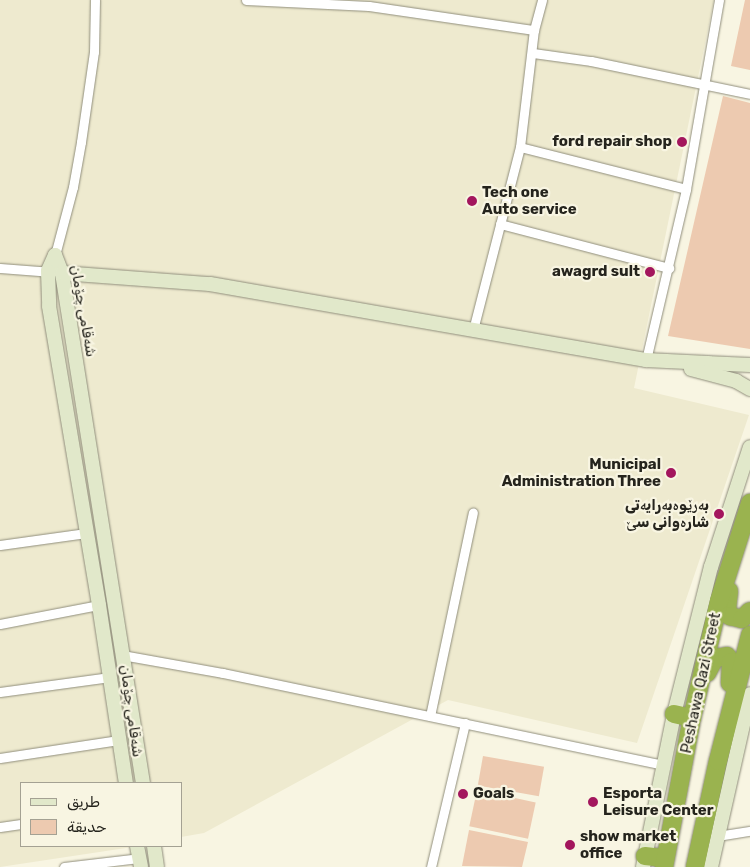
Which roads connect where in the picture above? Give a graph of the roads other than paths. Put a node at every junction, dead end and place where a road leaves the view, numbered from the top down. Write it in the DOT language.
graph roads {
  1 [pos="95,0"];
  2 [pos="246,0"];
  3 [pos="542,0"];
  4 [pos="719,0"];
  5 [pos="534,30"];
  6 [pos="533,53"];
  7 [pos="703,84"];
  8 [pos="750,94"];
  9 [pos="520,147"];
  10 [pos="686,189"];
  11 [pos="500,224"];
  12 [pos="55,255"];
  13 [pos="0,268"];
  14 [pos="669,268"];
  15 [pos="55,272"];
  16 [pos="65,303"];
  17 [pos="49,306"];
  18 [pos="473,330"];
  19 [pos="651,360"];
  20 [pos="750,365"];
  21 [pos="750,389"];
  22 [pos="750,447"];
  23 [pos="750,503"];
  24 [pos="473,512"];
  25 [pos="86,533"];
  26 [pos="738,537"];
  27 [pos="0,545"];
  28 [pos="99,605"];
  29 [pos="750,611"];
  30 [pos="0,624"];
  31 [pos="750,635"];
  32 [pos="122,655"];
  33 [pos="110,677"];
  34 [pos="0,692"];
  35 [pos="750,694"];
  36 [pos="694,711"];
  37 [pos="674,714"];
  38 [pos="430,716"];
  39 [pos="465,723"];
  40 [pos="726,728"];
  41 [pos="119,740"];
  42 [pos="0,758"];
  43 [pos="664,765"];
  44 [pos="126,782"];
  45 [pos="143,782"];
  46 [pos="20,824"];
  47 [pos="0,828"];
  48 [pos="750,830"];
  49 [pos="716,836"];
  50 [pos="154,847"];
  51 [pos="139,857"];
  52 [pos="644,862"];
  53 [pos="664,862"];
  54 [pos="64,867"];
  55 [pos="157,867"];
  56 [pos="431,867"];
  57 [pos="695,867"];
  58 [pos="711,867"];
  1 -- 12 [label="street"];
  2 -- 5 [label="street"];
  3 -- 5 [label="street"];
  4 -- 7 [label="street"];
  5 -- 6 [label="street"];
  6 -- 7 [label="street"];
  6 -- 9 [label="street"];
  7 -- 8 [label="street"];
  7 -- 10 [label="street"];
  9 -- 10 [label="street"];
  9 -- 11 [label="street"];
  10 -- 14 [label="street"];
  11 -- 14 [label="street"];
  11 -- 18 [label="street"];
  12 -- 15 [label="street, شەقامی چۆمان"];
  13 -- 15 [label="street"];
  14 -- 19 [label="street"];
  15 -- 16 [label="street, شەقامی چۆمان"];
  15 -- 17 [label="street, شەقامی چۆمان"];
  15 -- 18 [label="street"];
  16 -- 17 [label="street"];
  16 -- 32 [label="street, شەقامی چۆمان"];
  17 -- 25 [label="street, شەقامی چۆمان"];
  18 -- 19 [label="street"];
  19 -- 20 [label="street"];
  19 -- 21 [label="street"];
  22 -- 37 [label="street"];
  23 -- 26 [label="highway, Peshawa Qazi Street"];
  24 -- 38 [label="street"];
  25 -- 27 [label="street"];
  25 -- 28 [label="street, شەقامی چۆمان"];
  26 -- 29 [label="highway"];
  26 -- 36 [label="highway, Peshawa Qazi Street"];
  28 -- 30 [label="street"];
  28 -- 33 [label="street, شەقامی چۆمان"];
  31 -- 40 [label="highway"];
  32 -- 38 [label="street"];
  32 -- 45 [label="street, شەقامی چۆمان"];
  33 -- 34 [label="street"];
  33 -- 41 [label="street, شەقامی چۆمان"];
  35 -- 49 [label="street"];
  36 -- 37 [label="highway"];
  36 -- 40 [label="highway"];
  36 -- 53 [label="highway, Peshawa Qazi Street"];
  37 -- 43 [label="street"];
  38 -- 39 [label="street"];
  39 -- 43 [label="street"];
  39 -- 56 [label="street"];
  40 -- 57 [label="highway"];
  41 -- 42 [label="street"];
  41 -- 44 [label="street, شەقامی چۆمان"];
  43 -- 52 [label="street"];
  46 -- 47 [label="street"];
  48 -- 49 [label="street"];
  49 -- 58 [label="street"];
  50 -- 55 [label="street"];
  51 -- 54 [label="street"];
  52 -- 53 [label="highway"];
}
